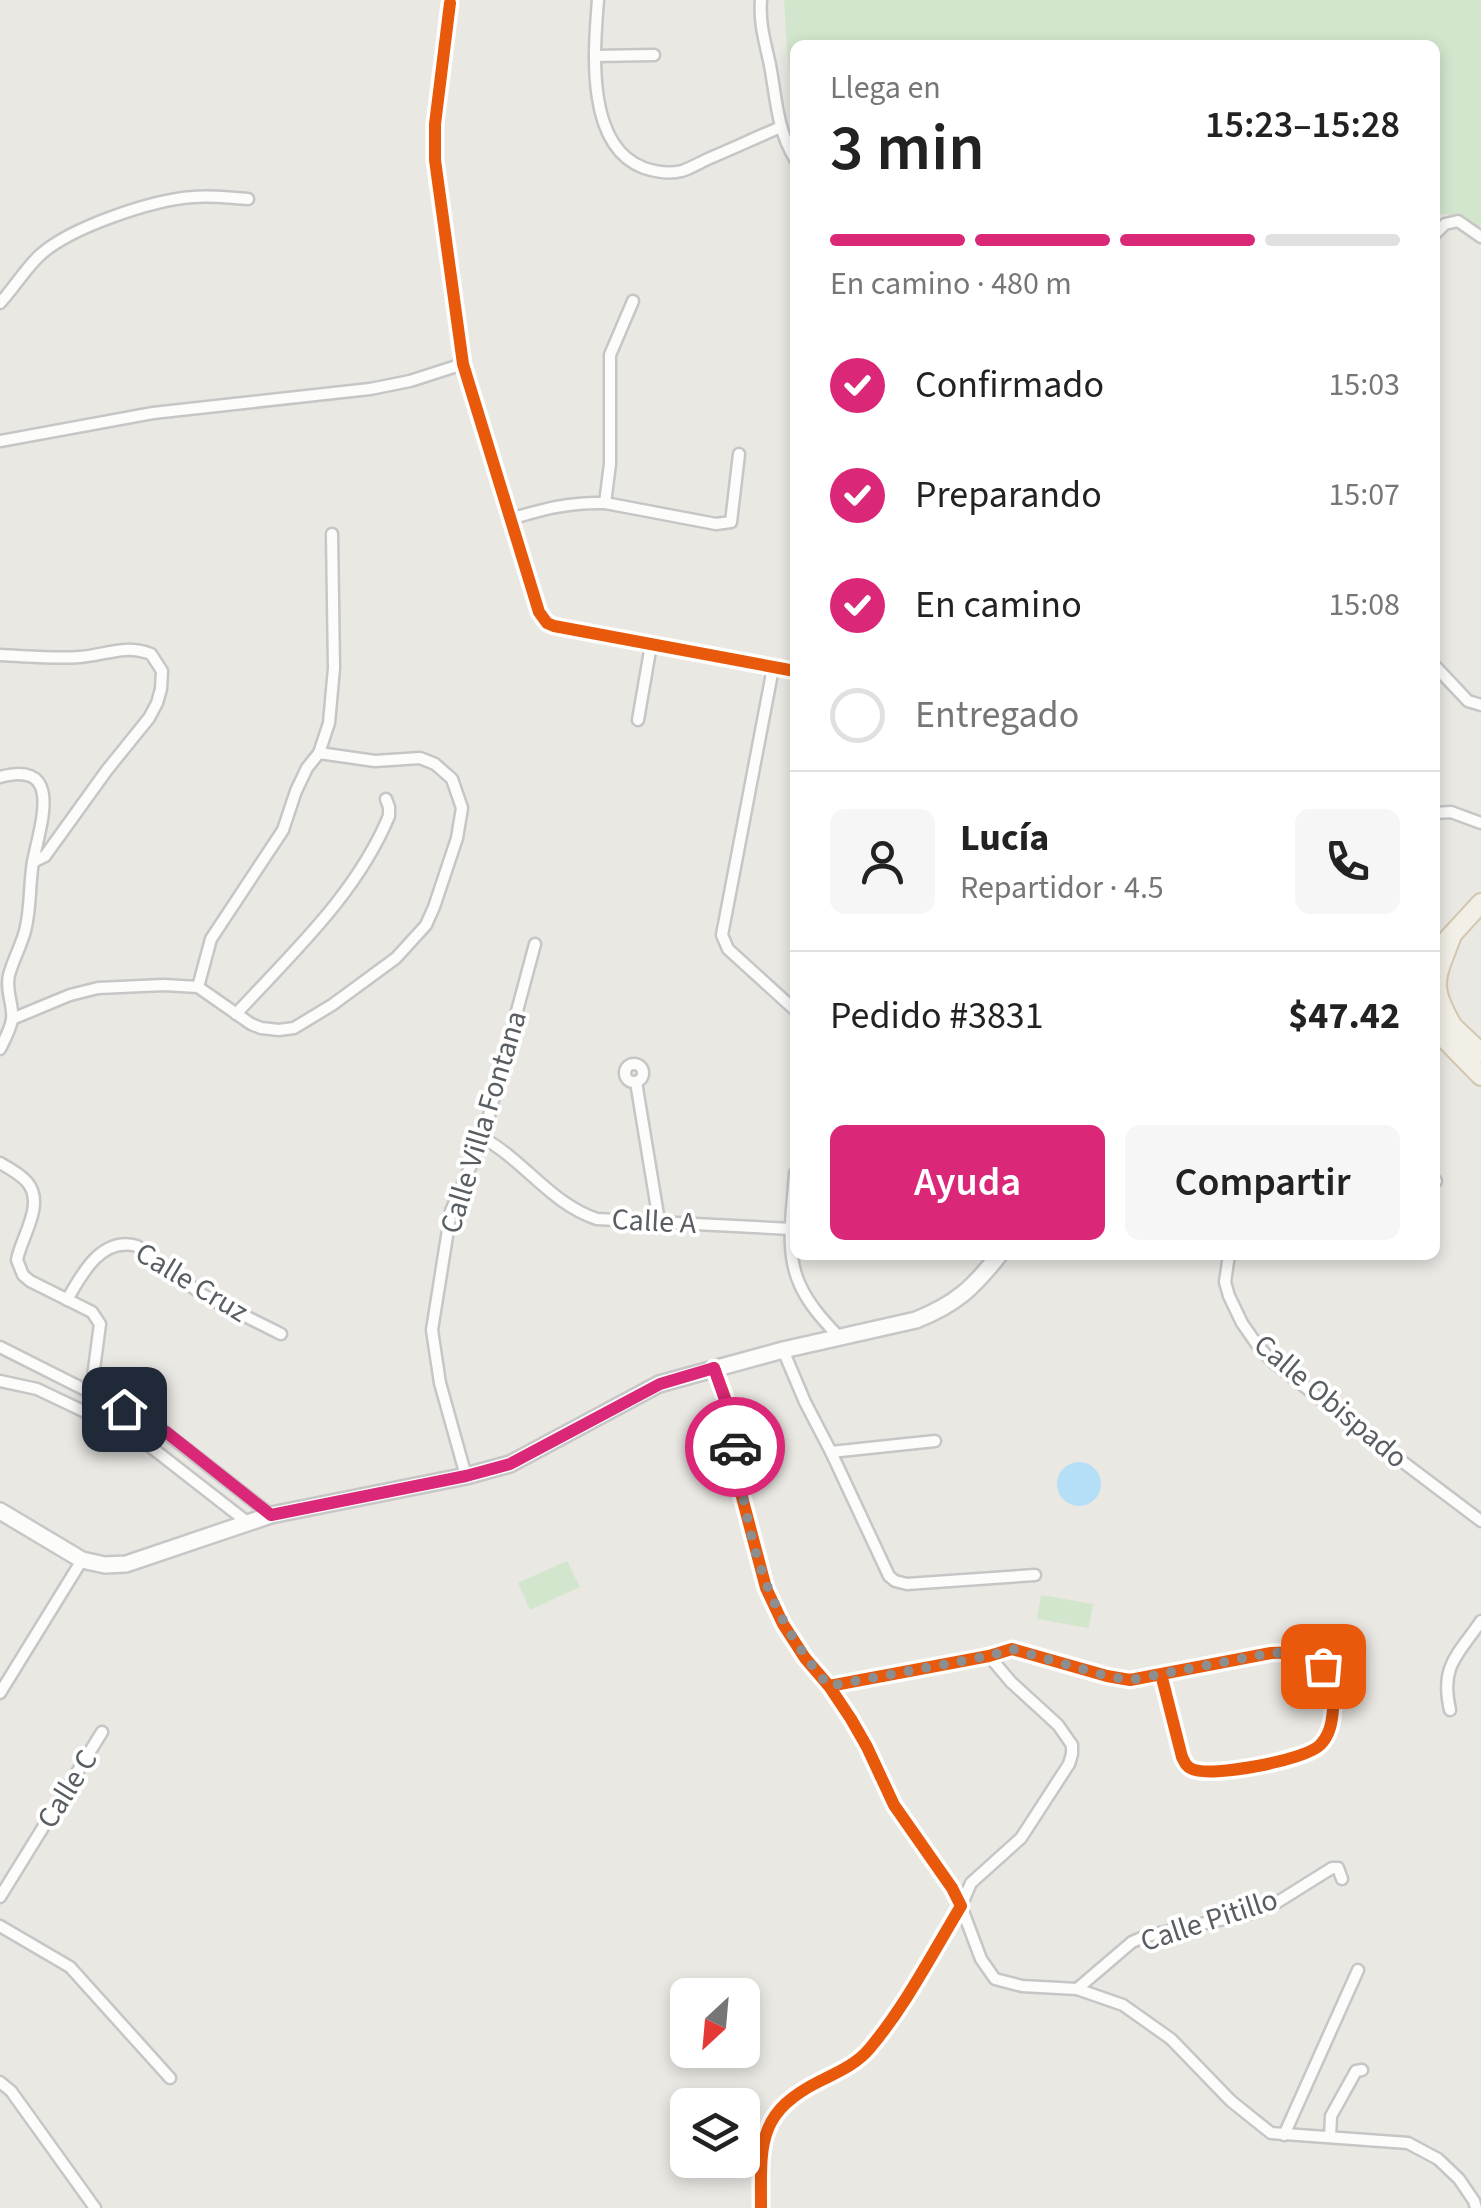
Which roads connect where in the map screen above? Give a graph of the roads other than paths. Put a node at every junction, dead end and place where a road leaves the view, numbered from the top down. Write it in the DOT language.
graph roads {
  1 [pos="598,0"];
  2 [pos="761,0"];
  3 [pos="450,3"];
  4 [pos="654,55"];
  5 [pos="595,56"];
  6 [pos="781,126"];
  7 [pos="790,147"];
  8 [pos="248,199"];
  9 [pos="1440,229"];
  10 [pos="1481,237"];
  11 [pos="633,301"];
  12 [pos="0,303"];
  13 [pos="463,364"];
  14 [pos="0,441"];
  15 [pos="739,454"];
  16 [pos="605,504"];
  17 [pos="510,519"];
  18 [pos="332,534"];
  19 [pos="652,644"];
  20 [pos="0,655"];
  21 [pos="773,668"];
  22 [pos="790,670"];
  23 [pos="1440,671"];
  24 [pos="1481,705"];
  25 [pos="638,720"];
  26 [pos="319,753"];
  27 [pos="0,776"];
  28 [pos="386,799"];
  29 [pos="1440,813"];
  30 [pos="1481,823"];
  31 [pos="33,862"];
  32 [pos="1481,903"];
  33 [pos="1452,935"];
  34 [pos="536,944"];
  35 [pos="1440,946"];
  36 [pos="1440,968"];
  37 [pos="198,988"];
  38 [pos="790,1005"];
  39 [pos="236,1014"];
  40 [pos="12,1018"];
  41 [pos="1444,1027"];
  42 [pos="0,1049"];
  43 [pos="1481,1053"];
  44 [pos="1481,1076"];
  45 [pos="636,1082"];
  46 [pos="483,1138"];
  47 [pos="0,1162"];
  48 [pos="659,1221"];
  49 [pos="790,1229"];
  50 [pos="793,1260"];
  51 [pos="995,1260"];
  52 [pos="1228,1260"];
  53 [pos="67,1300"];
  54 [pos="281,1334"];
  55 [pos="839,1337"];
  56 [pos="0,1347"];
  57 [pos="783,1350"];
  58 [pos="714,1368"];
  59 [pos="0,1380"];
  60 [pos="91,1392"];
  61 [pos="934,1442"];
  62 [pos="831,1452"];
  63 [pos="466,1476"];
  64 [pos="0,1511"];
  65 [pos="271,1515"];
  66 [pos="1481,1521"];
  67 [pos="247,1522"];
  68 [pos="82,1560"];
  69 [pos="1035,1575"];
  70 [pos="1481,1621"];
  71 [pos="989,1656"];
  72 [pos="1161,1674"];
  73 [pos="829,1686"];
  74 [pos="0,1693"];
  75 [pos="1450,1710"];
  76 [pos="102,1732"];
  77 [pos="1342,1878"];
  78 [pos="0,1897"];
  79 [pos="961,1906"];
  80 [pos="0,1926"];
  81 [pos="1358,1970"];
  82 [pos="1077,1989"];
  83 [pos="1362,2070"];
  84 [pos="170,2078"];
  85 [pos="0,2082"];
  86 [pos="1284,2135"];
  87 [pos="1330,2137"];
  88 [pos="95,2208"];
  89 [pos="762,2208"];
  90 [pos="1476,2208"];
  1 -- 5 [label="street"];
  2 -- 6 [label="street"];
  3 -- 13 [label="street"];
  4 -- 5 [label="street"];
  5 -- 6 [label="street"];
  6 -- 7 [label="street"];
  8 -- 12 [label="street"];
  9 -- 10 [label="street"];
  11 -- 16 [label="street"];
  13 -- 14 [label="street"];
  13 -- 17 [label="street"];
  15 -- 16 [label="street"];
  16 -- 17 [label="street"];
  17 -- 19 [label="street"];
  18 -- 26 [label="street"];
  19 -- 21 [label="street"];
  19 -- 25 [label="street"];
  20 -- 31 [label="street"];
  21 -- 22 [label="street"];
  21 -- 38 [label="street"];
  23 -- 24 [label="street"];
  26 -- 37 [label="street"];
  26 -- 39 [label="street"];
  27 -- 31 [label="street"];
  28 -- 39 [label="street"];
  29 -- 30 [label="street"];
  31 -- 40 [label="street"];
  32 -- 33 [label="main road"];
  33 -- 35 [label="main road"];
  33 -- 36 [label="main road"];
  34 -- 46 [label="street, Calle Villa Fontana"];
  37 -- 39 [label="street"];
  37 -- 40 [label="street"];
  40 -- 42 [label="street"];
  41 -- 43 [label="main road"];
  41 -- 44 [label="main road"];
  45 -- 48 [label="street"];
  46 -- 48 [label="street, Calle A"];
  46 -- 63 [label="street, Calle Villa Fontana"];
  47 -- 53 [label="street"];
  48 -- 49 [label="street, Calle A"];
  50 -- 55 [label="street"];
  51 -- 55 [label="main road"];
  52 -- 66 [label="street, Calle Obispado"];
  53 -- 54 [label="street, Calle Cruz"];
  53 -- 60 [label="street"];
  55 -- 57 [label="main road"];
  56 -- 60 [label="street"];
  57 -- 58 [label="main road"];
  57 -- 62 [label="street"];
  58 -- 63 [label="main road"];
  58 -- 73 [label="street"];
  59 -- 67 [label="street"];
  60 -- 65 [label="street"];
  61 -- 62 [label="street"];
  62 -- 69 [label="street"];
  63 -- 65 [label="main road"];
  64 -- 68 [label="main road"];
  65 -- 67 [label="main road"];
  67 -- 68 [label="main road"];
  68 -- 74 [label="street"];
  70 -- 75 [label="street"];
  71 -- 72 [label="street"];
  71 -- 73 [label="street"];
  71 -- 79 [label="street"];
  72 -- 72 [label="street"];
  73 -- 79 [label="street"];
  76 -- 78 [label="street, Calle C"];
  77 -- 82 [label="street, Calle Pitillo"];
  79 -- 82 [label="street"];
  79 -- 89 [label="street"];
  80 -- 84 [label="street"];
  81 -- 86 [label="street"];
  82 -- 86 [label="street"];
  83 -- 87 [label="street"];
  85 -- 88 [label="street"];
  86 -- 87 [label="street"];
  87 -- 90 [label="street"];
}
